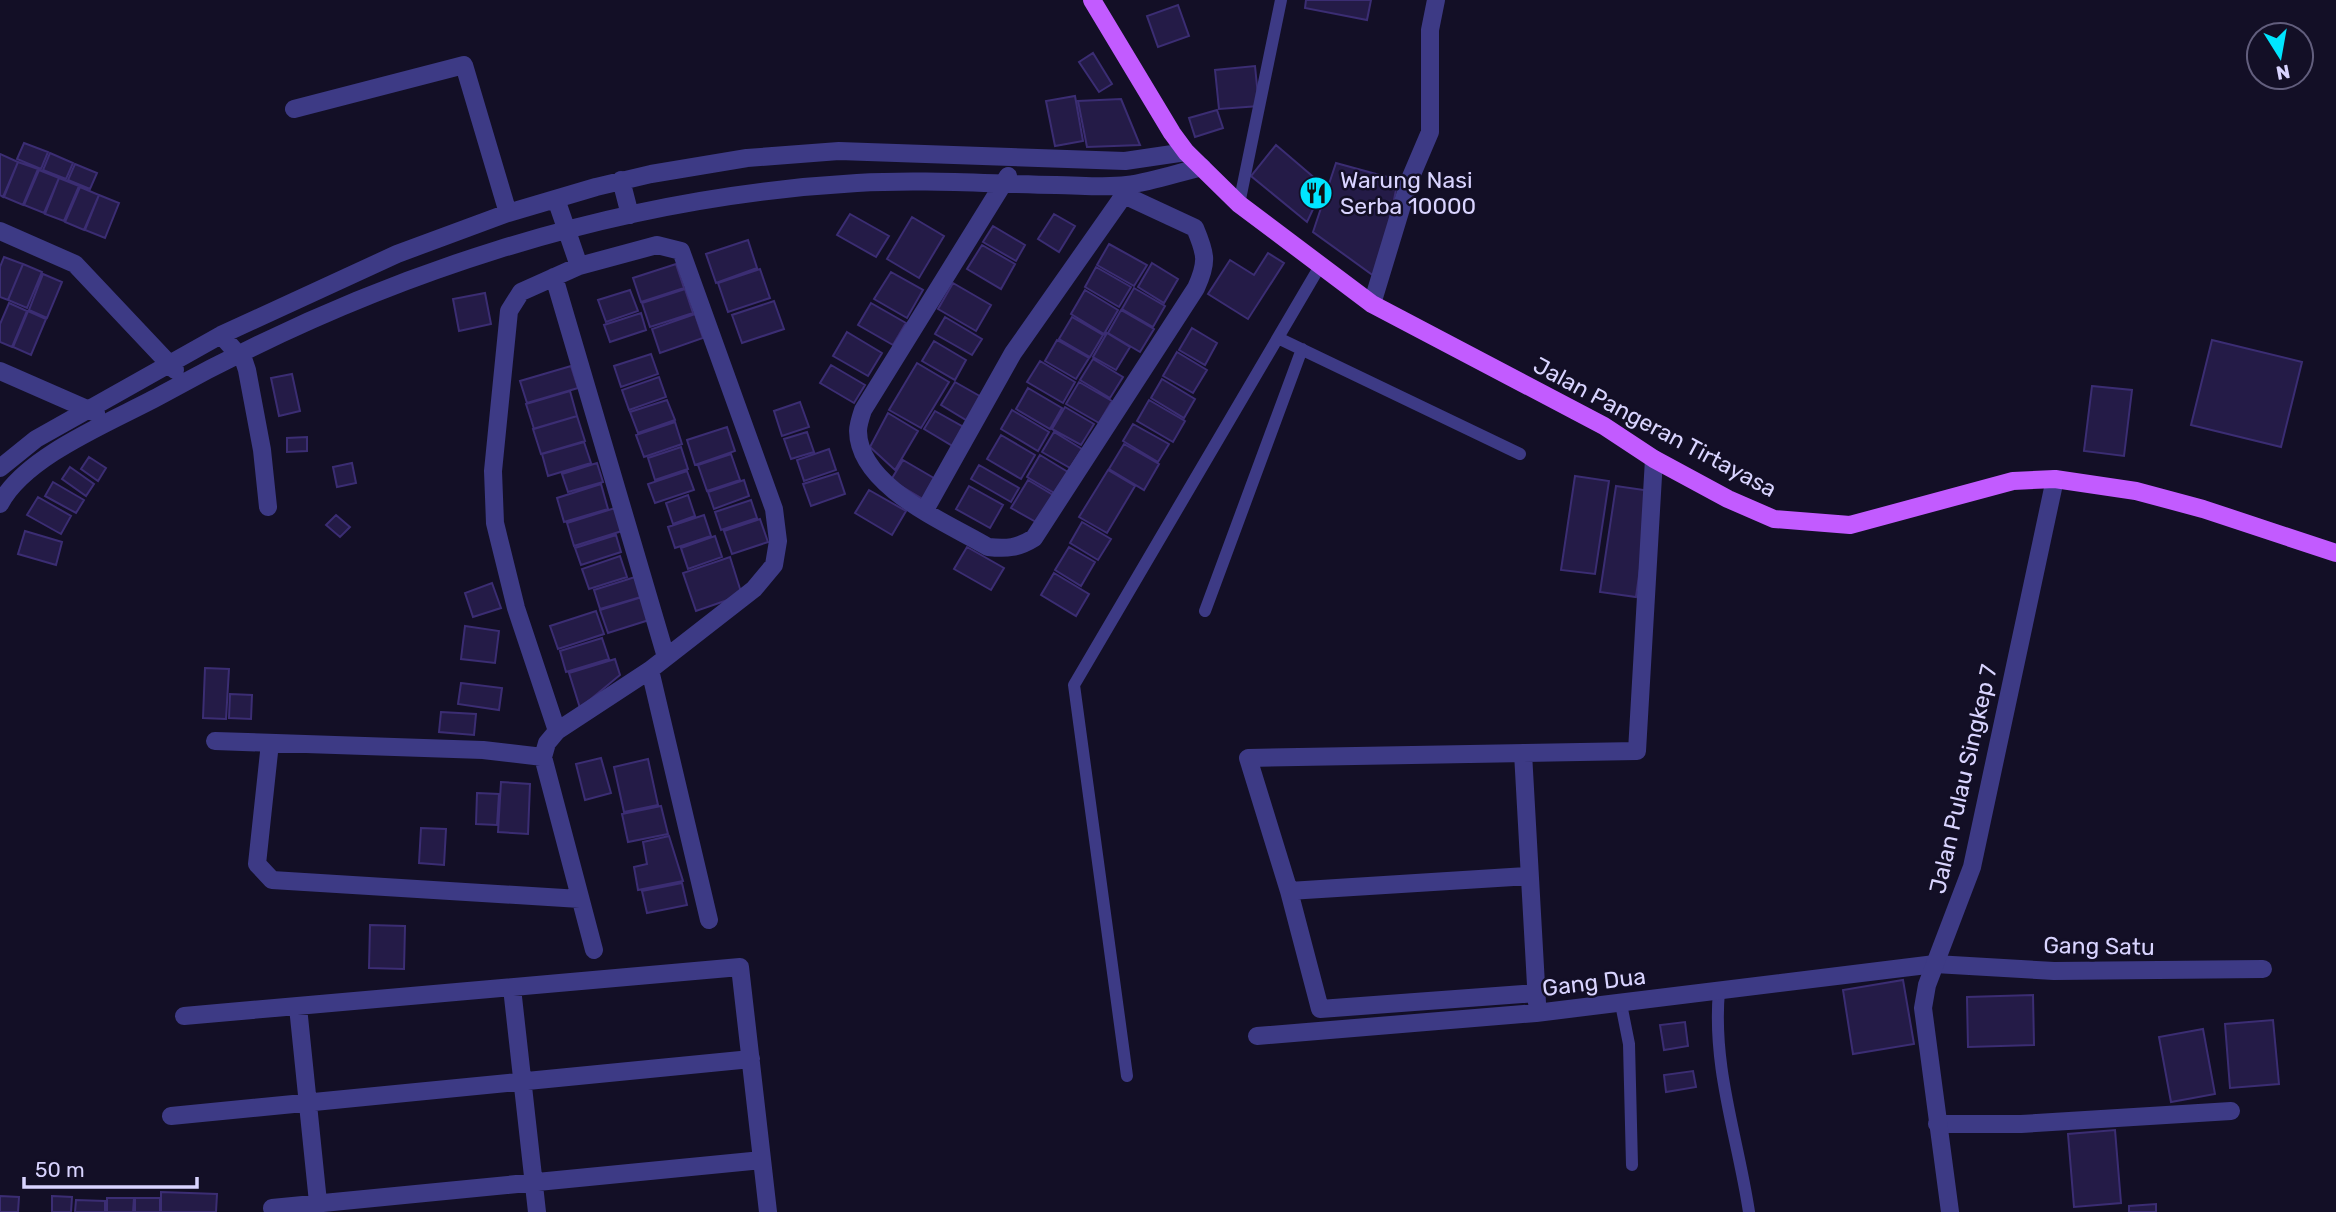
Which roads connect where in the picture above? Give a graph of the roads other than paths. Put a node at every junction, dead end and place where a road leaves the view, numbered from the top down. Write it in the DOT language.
graph roads {
  1 [pos="1092,0"];
  2 [pos="1281,0"];
  3 [pos="1436,0"];
  4 [pos="294,109"];
  5 [pos="839,151"];
  6 [pos="1186,152"];
  7 [pos="1014,159"];
  8 [pos="1125,161"];
  9 [pos="1202,167"];
  10 [pos="621,180"];
  11 [pos="842,184"];
  12 [pos="1006,184"];
  13 [pos="1125,190"];
  14 [pos="556,199"];
  15 [pos="1239,204"];
  16 [pos="508,213"];
  17 [pos="630,215"];
  18 [pos="0,231"];
  19 [pos="568,231"];
  20 [pos="579,266"];
  21 [pos="1320,266"];
  22 [pos="554,277"];
  23 [pos="1372,304"];
  24 [pos="221,335"];
  25 [pos="1278,338"];
  26 [pos="1302,349"];
  27 [pos="239,356"];
  28 [pos="170,363"];
  29 [pos="0,371"];
  30 [pos="186,381"];
  31 [pos="90,410"];
  32 [pos="112,421"];
  33 [pos="1520,454"];
  34 [pos="1654,459"];
  35 [pos="0,468"];
  36 [pos="2054,479"];
  37 [pos="0,504"];
  38 [pos="268,507"];
  39 [pos="925,510"];
  40 [pos="2336,553"];
  41 [pos="1205,611"];
  42 [pos="666,657"];
  43 [pos="650,670"];
  44 [pos="557,731"];
  45 [pos="215,741"];
  46 [pos="270,743"];
  47 [pos="1522,753"];
  48 [pos="543,757"];
  49 [pos="1528,876"];
  50 [pos="1289,891"];
  51 [pos="580,899"];
  52 [pos="709,920"];
  53 [pos="594,950"];
  54 [pos="1935,964"];
  55 [pos="2263,969"];
  56 [pos="512,988"];
  57 [pos="1719,992"];
  58 [pos="1537,993"];
  59 [pos="1621,1004"];
  60 [pos="298,1007"];
  61 [pos="1536,1013"];
  62 [pos="184,1016"];
  63 [pos="1257,1036"];
  64 [pos="751,1059"];
  65 [pos="1127,1076"];
  66 [pos="522,1082"];
  67 [pos="308,1103"];
  68 [pos="2231,1111"];
  69 [pos="171,1116"];
  70 [pos="1937,1124"];
  71 [pos="762,1160"];
  72 [pos="1632,1166"];
  73 [pos="533,1182"];
  74 [pos="272,1208"];
  75 [pos="319,1208"];
  76 [pos="537,1212"];
  77 [pos="768,1212"];
  78 [pos="1749,1212"];
  79 [pos="1950,1212"];
  1 -- 6 [label="main road, Jalan Pangeran Tirtayasa"];
  2 -- 15 [label="lane"];
  3 -- 23 [label="street"];
  4 -- 16 [label="street"];
  5 -- 7 [label="street"];
  5 -- 10 [label="street"];
  5 -- 11 [label="street"];
  6 -- 8 [label="street"];
  6 -- 9 [label="main road, Jalan Pangeran Tirtayasa"];
  7 -- 8 [label="street"];
  7 -- 12 [label="street"];
  8 -- 13 [label="street"];
  9 -- 13 [label="street"];
  9 -- 15 [label="main road, Jalan Pangeran Tirtayasa"];
  10 -- 14 [label="street"];
  10 -- 17 [label="street"];
  11 -- 12 [label="street"];
  11 -- 17 [label="street"];
  12 -- 13 [label="street"];
  12 -- 39 [label="street"];
  13 -- 39 [label="street"];
  13 -- 39 [label="street"];
  14 -- 16 [label="street"];
  14 -- 19 [label="street"];
  15 -- 21 [label="main road, Jalan Pangeran Tirtayasa"];
  16 -- 24 [label="street"];
  17 -- 19 [label="street"];
  18 -- 28 [label="street"];
  19 -- 20 [label="street"];
  19 -- 27 [label="street"];
  20 -- 22 [label="street"];
  20 -- 42 [label="street"];
  21 -- 23 [label="main road, Jalan Pangeran Tirtayasa"];
  21 -- 25 [label="lane"];
  22 -- 42 [label="street"];
  22 -- 44 [label="street"];
  23 -- 34 [label="main road, Jalan Pangeran Tirtayasa"];
  24 -- 27 [label="street"];
  24 -- 28 [label="street"];
  25 -- 26 [label="lane"];
  25 -- 65 [label="lane"];
  26 -- 33 [label="lane"];
  26 -- 41 [label="lane"];
  27 -- 30 [label="street"];
  27 -- 38 [label="street"];
  28 -- 30 [label="street"];
  28 -- 31 [label="street"];
  29 -- 31 [label="street"];
  30 -- 32 [label="street"];
  31 -- 32 [label="street"];
  31 -- 35 [label="street"];
  32 -- 37 [label="street"];
  34 -- 36 [label="main road, Jalan Pangeran Tirtayasa"];
  34 -- 47 [label="street"];
  36 -- 40 [label="main road, Jalan Pangeran Tirtayasa"];
  36 -- 54 [label="street, Jalan Pulau Singkep 7"];
  42 -- 43 [label="street"];
  43 -- 44 [label="street"];
  43 -- 52 [label="street"];
  44 -- 48 [label="street"];
  45 -- 46 [label="street"];
  46 -- 48 [label="street"];
  46 -- 51 [label="street"];
  47 -- 49 [label="street"];
  47 -- 50 [label="street"];
  48 -- 51 [label="street"];
  49 -- 50 [label="street"];
  49 -- 58 [label="street"];
  50 -- 58 [label="street"];
  51 -- 53 [label="street"];
  54 -- 55 [label="street, Gang Satu"];
  54 -- 57 [label="street, Gang Dua"];
  54 -- 70 [label="street, Jalan Pulau Singkep 7"];
  56 -- 60 [label="street"];
  56 -- 64 [label="street"];
  56 -- 66 [label="street"];
  57 -- 59 [label="street, Gang Dua"];
  57 -- 78 [label="lane"];
  58 -- 61 [label="street"];
  59 -- 61 [label="street, Gang Dua"];
  59 -- 72 [label="lane"];
  60 -- 62 [label="street"];
  60 -- 67 [label="street"];
  61 -- 63 [label="street, Gang Dua"];
  64 -- 66 [label="street"];
  64 -- 71 [label="street"];
  66 -- 67 [label="street"];
  66 -- 73 [label="street"];
  67 -- 69 [label="street"];
  67 -- 75 [label="street"];
  68 -- 70 [label="street"];
  70 -- 79 [label="street, Jalan Pulau Singkep 7"];
  71 -- 73 [label="street"];
  71 -- 77 [label="street"];
  73 -- 75 [label="street"];
  73 -- 76 [label="street"];
  74 -- 75 [label="street"];
}
